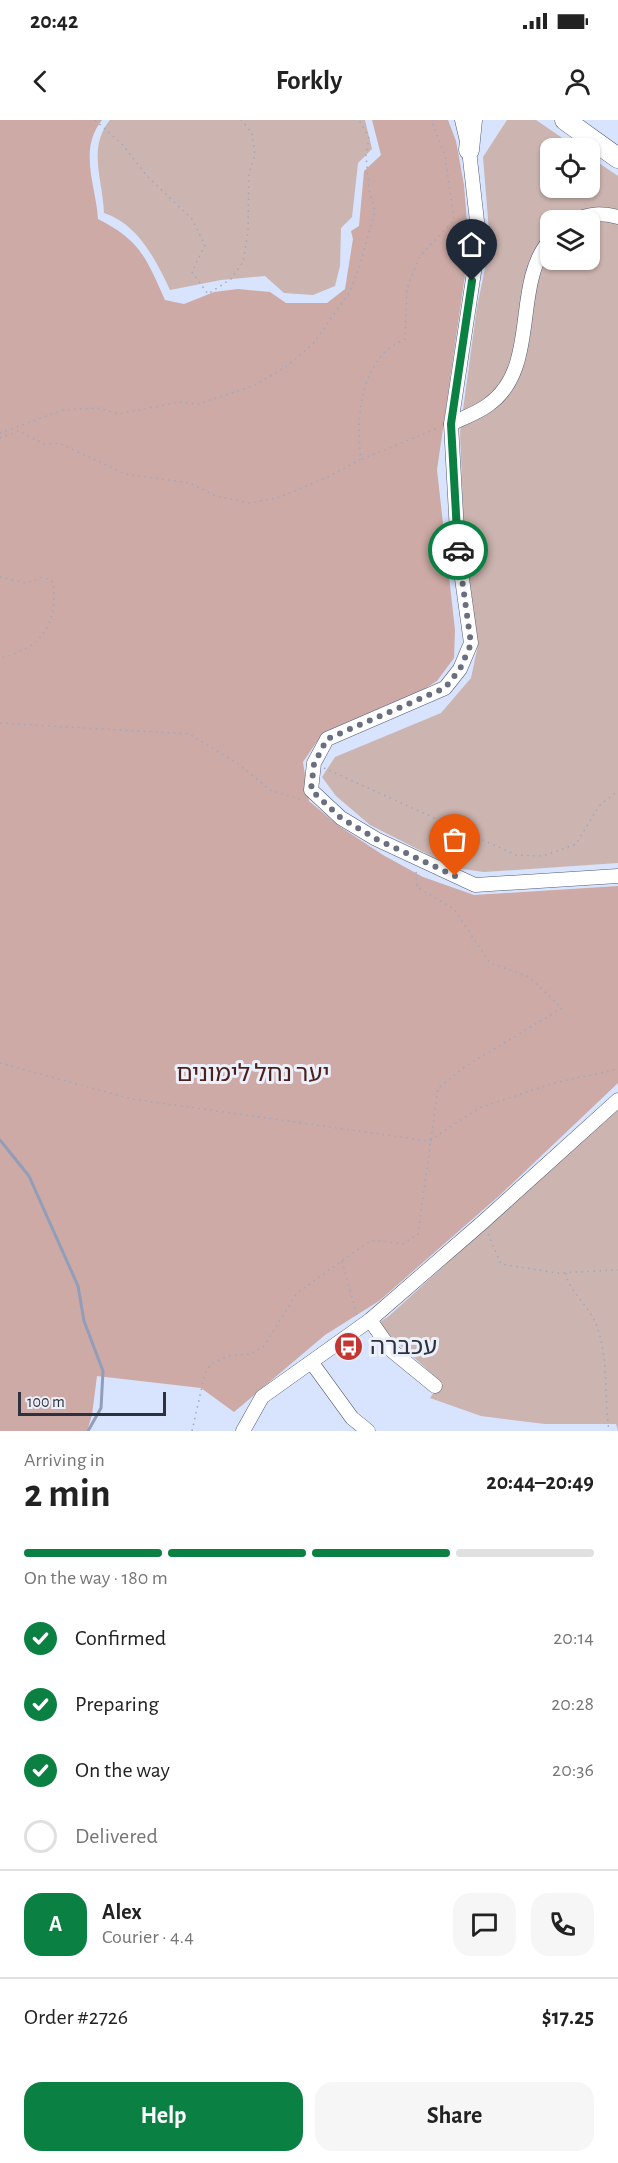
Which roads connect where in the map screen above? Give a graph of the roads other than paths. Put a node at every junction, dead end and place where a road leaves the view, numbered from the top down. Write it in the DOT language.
graph roads {
  1 [pos="462,120"];
  2 [pos="472,120"];
  3 [pos="565,120"];
  4 [pos="469,150"];
  5 [pos="618,158"];
  6 [pos="600,213"];
  7 [pos="618,217"];
  8 [pos="540,256"];
  9 [pos="451,424"];
  10 [pos="618,876"];
  11 [pos="618,1100"];
  12 [pos="365,1324"];
  13 [pos="312,1363"];
  14 [pos="435,1386"];
  15 [pos="243,1431"];
  16 [pos="368,1431"];
  1 -- 4 [label="street"];
  2 -- 4 [label="highway"];
  3 -- 5 [label="highway"];
  4 -- 9 [label="street"];
  6 -- 7 [label="street"];
  8 -- 9 [label="street"];
  9 -- 10 [label="street"];
  11 -- 12 [label="street"];
  12 -- 13 [label="street"];
  12 -- 14 [label="street"];
  13 -- 15 [label="street"];
  13 -- 16 [label="street"];
}
